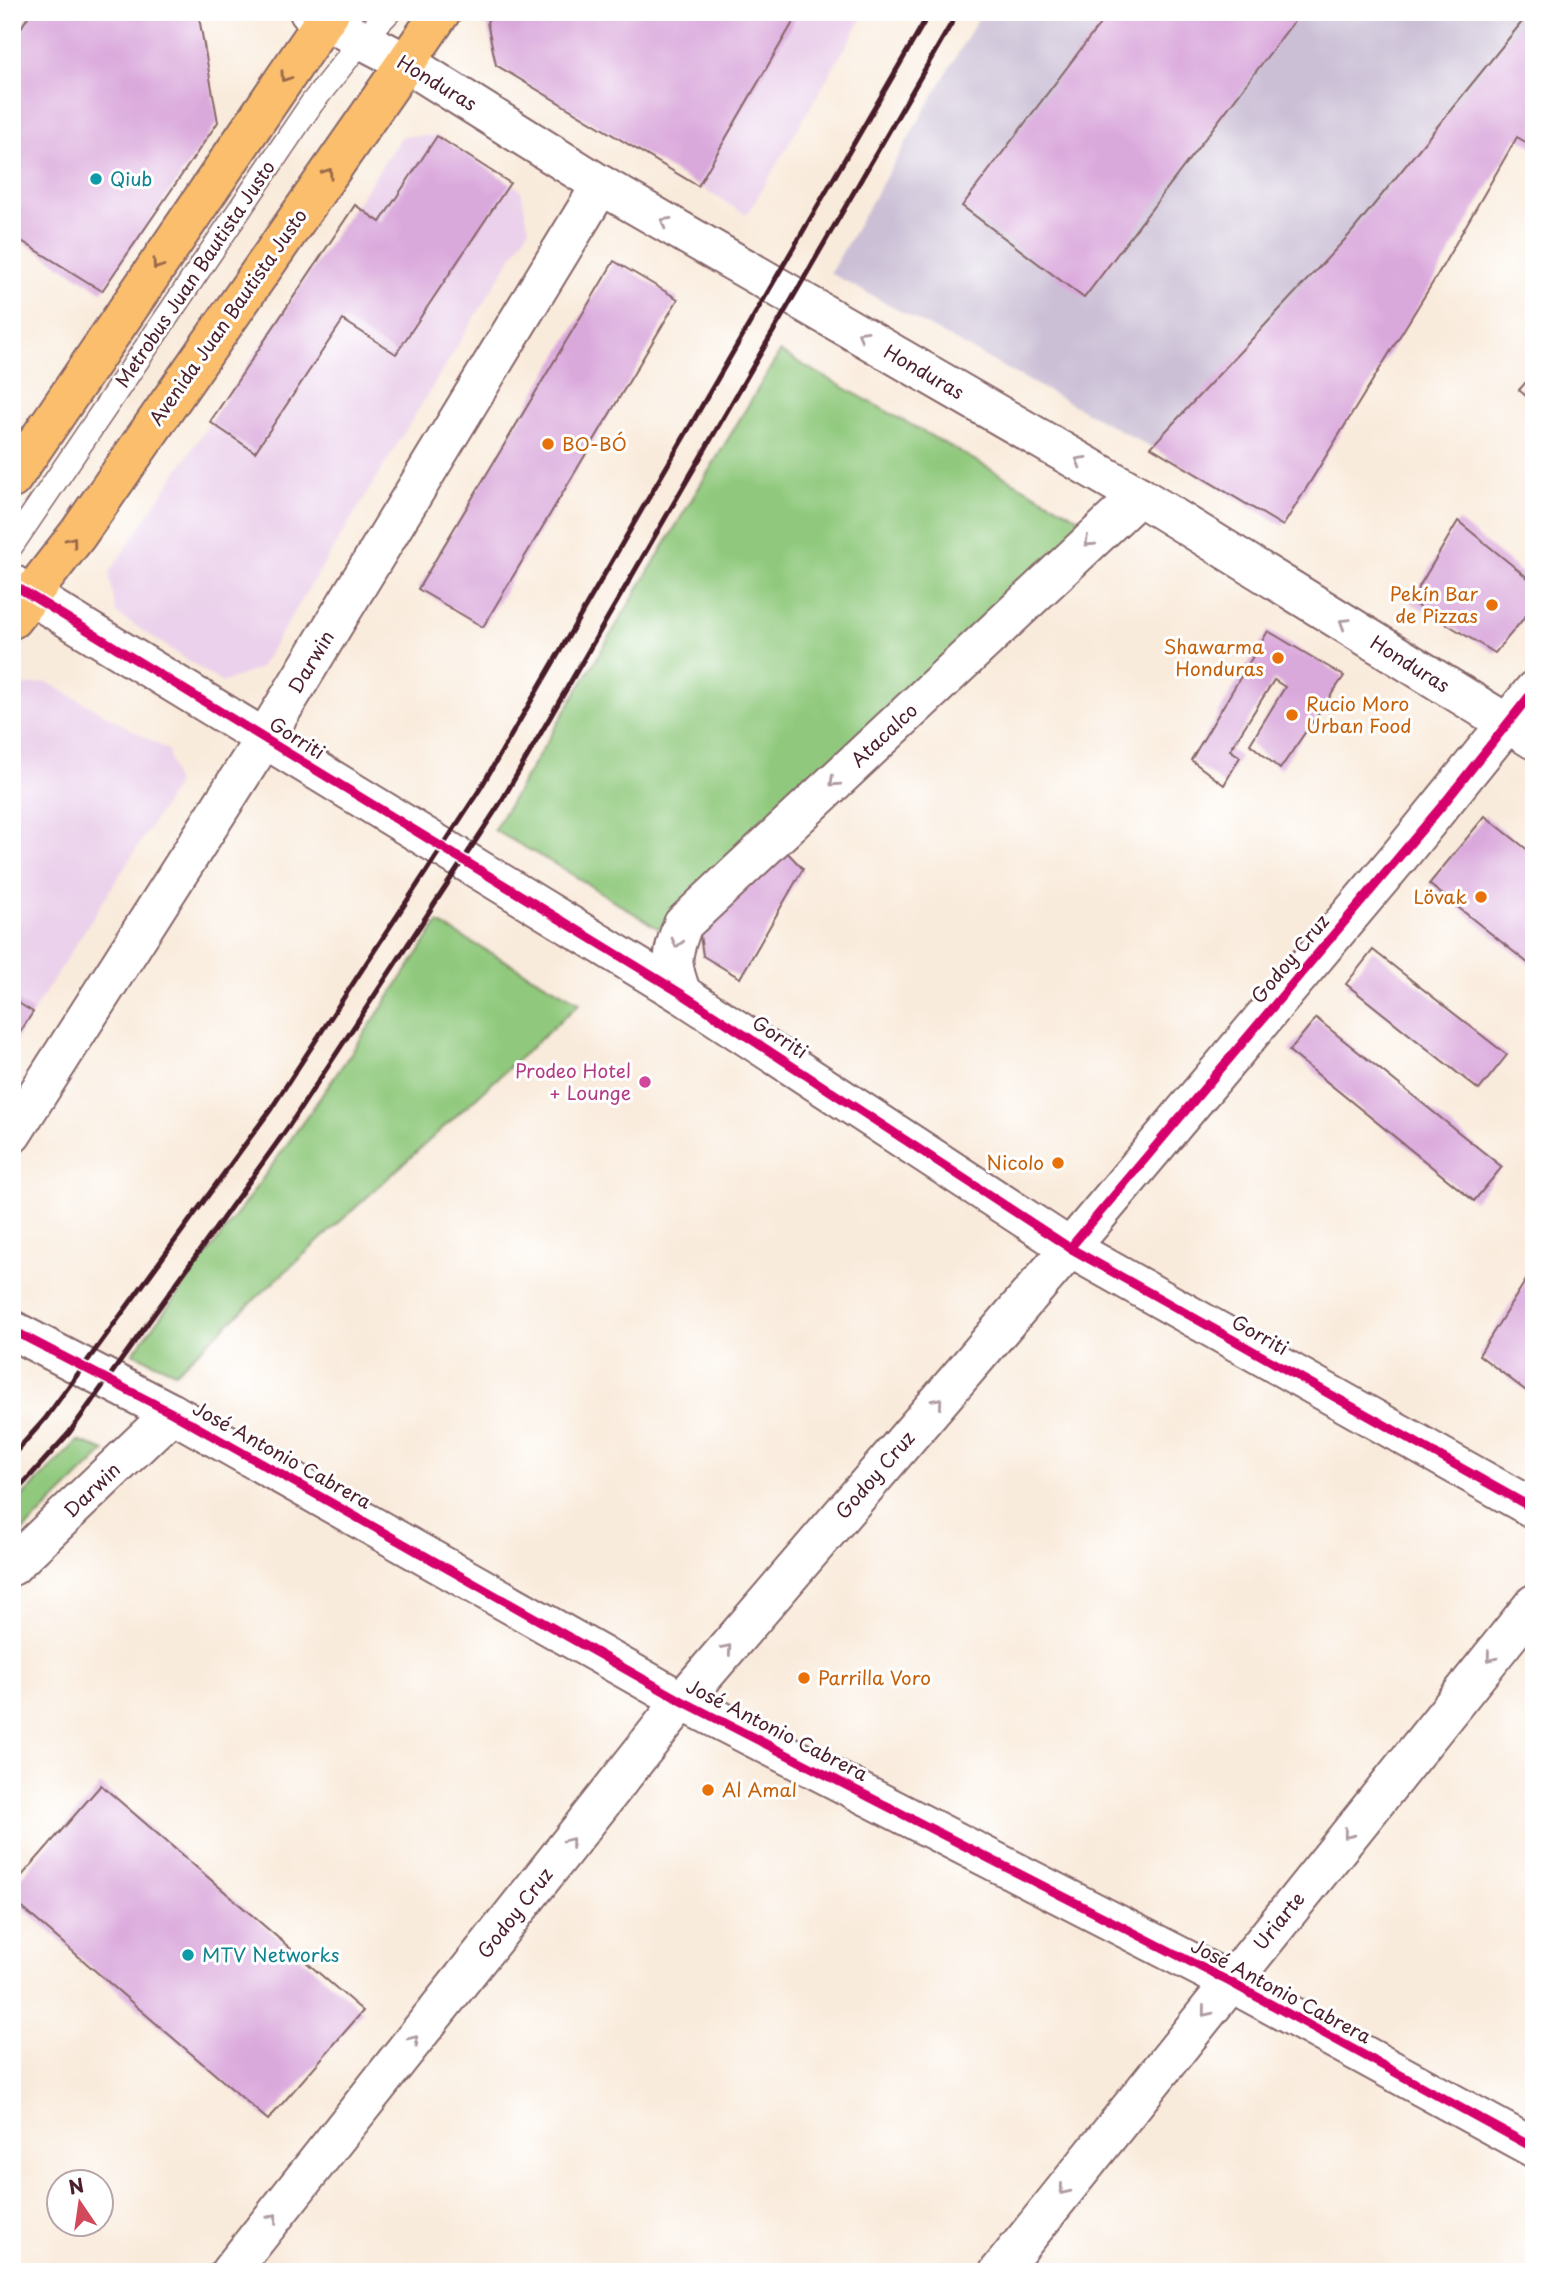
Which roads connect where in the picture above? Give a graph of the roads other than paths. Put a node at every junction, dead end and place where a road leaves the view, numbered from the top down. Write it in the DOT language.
graph roads {
  1 [pos="389,12"];
  2 [pos="440,12"];
  3 [pos="321,15"];
  4 [pos="362,40"];
  5 [pos="405,62"];
  6 [pos="601,185"];
  7 [pos="12,479"];
  8 [pos="1139,495"];
  9 [pos="12,545"];
  10 [pos="18,599"];
  11 [pos="1534,690"];
  12 [pos="1520,732"];
  13 [pos="264,738"];
  14 [pos="682,994"];
  15 [pos="12,1134"];
  16 [pos="1070,1248"];
  17 [pos="12,1330"];
  18 [pos="172,1413"];
  19 [pos="1534,1509"];
  20 [pos="12,1566"];
  21 [pos="1534,1604"];
  22 [pos="682,1701"];
  23 [pos="1230,1982"];
  24 [pos="1534,2148"];
  25 [pos="230,2272"];
  26 [pos="999,2272"];
  1 -- 4 [label="lane, Metrobus Juan Bautista Justo"];
  2 -- 5 [label="main road, Avenida Juan Bautista Justo"];
  3 -- 4 [label="street, Honduras"];
  3 -- 7 [label="main road, one-way"];
  4 -- 5 [label="street, Honduras"];
  4 -- 9 [label="lane, Metrobus Juan Bautista Justo"];
  5 -- 6 [label="street, Honduras"];
  10 -- 5 [label="main road, Avenida Juan Bautista Justo, one-way"];
  8 -- 6 [label="street, Honduras, one-way"];
  6 -- 13 [label="street, Darwin"];
  12 -- 8 [label="street, Honduras, one-way"];
  8 -- 14 [label="street, Atacalco, one-way"];
  10 -- 13 [label="street, Gorriti"];
  11 -- 12 [label="street, Godoy Cruz"];
  12 -- 16 [label="street, Godoy Cruz"];
  13 -- 14 [label="street, Gorriti"];
  13 -- 15 [label="street, Darwin"];
  14 -- 16 [label="street, Gorriti"];
  16 -- 19 [label="street, Gorriti"];
  22 -- 16 [label="street, Godoy Cruz, one-way"];
  17 -- 18 [label="street, José Antonio Cabrera"];
  18 -- 20 [label="street, Darwin"];
  18 -- 22 [label="street, José Antonio Cabrera"];
  21 -- 23 [label="street, Uriarte, one-way"];
  22 -- 23 [label="street, José Antonio Cabrera"];
  25 -- 22 [label="street, Godoy Cruz, one-way"];
  23 -- 24 [label="street, José Antonio Cabrera"];
  23 -- 26 [label="street, Uriarte, one-way"];
}
